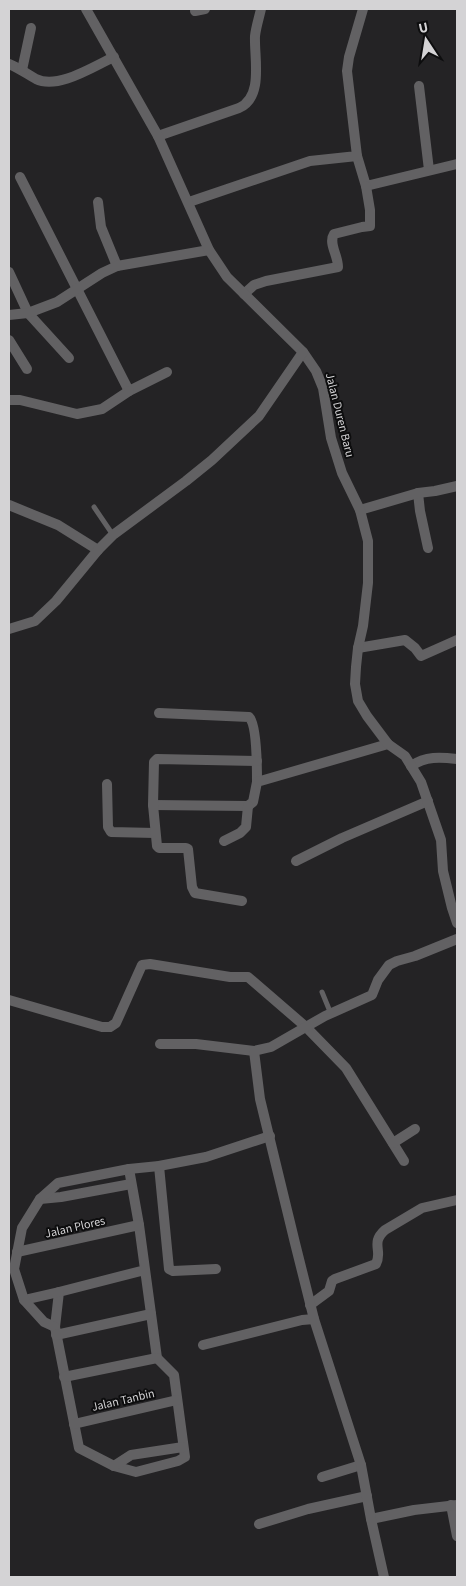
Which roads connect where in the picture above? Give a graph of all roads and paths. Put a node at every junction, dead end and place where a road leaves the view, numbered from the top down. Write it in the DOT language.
graph roads {
  1 [pos="86,9"];
  2 [pos="205,9"];
  3 [pos="261,9"];
  4 [pos="363,9"];
  5 [pos="194,11"];
  6 [pos="31,28"];
  7 [pos="114,57"];
  8 [pos="9,64"];
  9 [pos="22,70"];
  10 [pos="419,86"];
  11 [pos="158,136"];
  12 [pos="357,156"];
  13 [pos="457,164"];
  14 [pos="429,170"];
  15 [pos="20,177"];
  16 [pos="366,186"];
  17 [pos="98,202"];
  18 [pos="188,202"];
  19 [pos="209,250"];
  20 [pos="115,267"];
  21 [pos="9,272"];
  22 [pos="77,289"];
  23 [pos="244,294"];
  24 [pos="28,313"];
  25 [pos="9,315"];
  26 [pos="9,340"];
  27 [pos="303,352"];
  28 [pos="69,358"];
  29 [pos="27,369"];
  30 [pos="167,372"];
  31 [pos="128,391"];
  32 [pos="9,400"];
  33 [pos="457,486"];
  34 [pos="418,493"];
  35 [pos="9,505"];
  36 [pos="94,507"];
  37 [pos="360,510"];
  38 [pos="113,535"];
  39 [pos="428,548"];
  40 [pos="98,550"];
  41 [pos="9,629"];
  42 [pos="457,640"];
  43 [pos="358,648"];
  44 [pos="159,712"];
  45 [pos="388,744"];
  46 [pos="457,759"];
  47 [pos="257,761"];
  48 [pos="412,766"];
  49 [pos="257,782"];
  50 [pos="107,784"];
  51 [pos="428,801"];
  52 [pos="153,805"];
  53 [pos="248,806"];
  54 [pos="155,833"];
  55 [pos="224,841"];
  56 [pos="296,861"];
  57 [pos="242,901"];
  58 [pos="457,923"];
  59 [pos="457,939"];
  60 [pos="322,992"];
  61 [pos="9,1000"];
  62 [pos="331,1014"];
  63 [pos="306,1027"];
  64 [pos="160,1044"];
  65 [pos="254,1051"];
  66 [pos="415,1129"];
  67 [pos="270,1136"];
  68 [pos="394,1143"];
  69 [pos="404,1161"];
  70 [pos="160,1166"];
  71 [pos="129,1169"];
  72 [pos="132,1184"];
  73 [pos="40,1199"];
  74 [pos="457,1200"];
  75 [pos="139,1225"];
  76 [pos="17,1252"];
  77 [pos="216,1269"];
  78 [pos="145,1270"];
  79 [pos="59,1292"];
  80 [pos="24,1300"];
  81 [pos="310,1305"];
  82 [pos="150,1314"];
  83 [pos="314,1319"];
  84 [pos="55,1331"];
  85 [pos="202,1345"];
  86 [pos="157,1358"];
  87 [pos="64,1377"];
  88 [pos="177,1400"];
  89 [pos="74,1424"];
  90 [pos="183,1448"];
  91 [pos="361,1465"];
  92 [pos="114,1466"];
  93 [pos="322,1477"];
  94 [pos="367,1496"];
  95 [pos="454,1505"];
  96 [pos="371,1519"];
  97 [pos="259,1524"];
  98 [pos="457,1536"];
  99 [pos="384,1577"];
  1 -- 7 [label="street, Jalan Duren Baru"];
  2 -- 5 [label="street"];
  3 -- 11 [label="street"];
  4 -- 12 [label="street"];
  6 -- 9 [label="street"];
  7 -- 9 [label="street"];
  7 -- 11 [label="street, Jalan Duren Baru"];
  8 -- 9 [label="street"];
  10 -- 14 [label="street"];
  11 -- 18 [label="street, Jalan Duren Baru"];
  12 -- 16 [label="street"];
  12 -- 18 [label="street"];
  13 -- 14 [label="street"];
  14 -- 16 [label="street"];
  15 -- 22 [label="street"];
  16 -- 23 [label="street"];
  17 -- 20 [label="street"];
  18 -- 19 [label="street, Jalan Duren Baru"];
  19 -- 20 [label="street"];
  19 -- 23 [label="street, Jalan Duren Baru"];
  20 -- 22 [label="street"];
  21 -- 24 [label="street"];
  22 -- 24 [label="street"];
  22 -- 31 [label="street"];
  23 -- 27 [label="street, Jalan Duren Baru"];
  24 -- 25 [label="street"];
  24 -- 28 [label="street"];
  26 -- 29 [label="street"];
  27 -- 37 [label="street, Jalan Duren Baru"];
  27 -- 38 [label="street"];
  30 -- 31 [label="street"];
  31 -- 32 [label="street"];
  33 -- 34 [label="street"];
  34 -- 37 [label="street"];
  34 -- 39 [label="street"];
  35 -- 40 [label="street"];
  36 -- 38 [label="lane"];
  37 -- 43 [label="street, Jalan Duren Baru"];
  38 -- 40 [label="street"];
  40 -- 41 [label="street"];
  42 -- 43 [label="street"];
  43 -- 45 [label="street, Jalan Duren Baru"];
  44 -- 47 [label="street"];
  45 -- 48 [label="street, Jalan Duren Baru"];
  45 -- 49 [label="street"];
  46 -- 48 [label="street"];
  47 -- 49 [label="street"];
  47 -- 52 [label="street"];
  48 -- 51 [label="street, Jalan Duren Baru"];
  49 -- 53 [label="street"];
  50 -- 54 [label="street"];
  51 -- 56 [label="street"];
  51 -- 58 [label="street, Jalan Duren Baru"];
  52 -- 53 [label="street"];
  52 -- 54 [label="street"];
  53 -- 55 [label="street"];
  54 -- 57 [label="street"];
  59 -- 62 [label="street"];
  60 -- 62 [label="lane"];
  61 -- 63 [label="street"];
  62 -- 63 [label="street"];
  63 -- 65 [label="street"];
  63 -- 68 [label="street"];
  64 -- 65 [label="street"];
  65 -- 67 [label="street"];
  66 -- 68 [label="street"];
  67 -- 70 [label="street"];
  67 -- 81 [label="street"];
  68 -- 69 [label="street"];
  70 -- 71 [label="street"];
  70 -- 77 [label="street"];
  71 -- 72 [label="street"];
  71 -- 73 [label="street"];
  72 -- 73 [label="street"];
  72 -- 75 [label="street"];
  73 -- 76 [label="street"];
  74 -- 81 [label="street"];
  75 -- 76 [label="street, Jalan Plores"];
  75 -- 78 [label="street"];
  76 -- 80 [label="street"];
  78 -- 79 [label="street"];
  78 -- 82 [label="street"];
  79 -- 80 [label="street"];
  79 -- 84 [label="street"];
  80 -- 84 [label="street"];
  81 -- 83 [label="street"];
  82 -- 84 [label="street"];
  82 -- 86 [label="street"];
  83 -- 85 [label="street"];
  83 -- 91 [label="street"];
  84 -- 87 [label="street"];
  86 -- 87 [label="street"];
  86 -- 88 [label="street"];
  87 -- 89 [label="street"];
  88 -- 89 [label="street, Jalan Tanbin"];
  88 -- 90 [label="street"];
  89 -- 92 [label="street"];
  90 -- 92 [label="street"];
  90 -- 92 [label="street"];
  91 -- 93 [label="street"];
  91 -- 94 [label="street"];
  94 -- 96 [label="street"];
  94 -- 97 [label="street"];
  95 -- 96 [label="street"];
  95 -- 98 [label="street"];
  96 -- 99 [label="street"];
}
